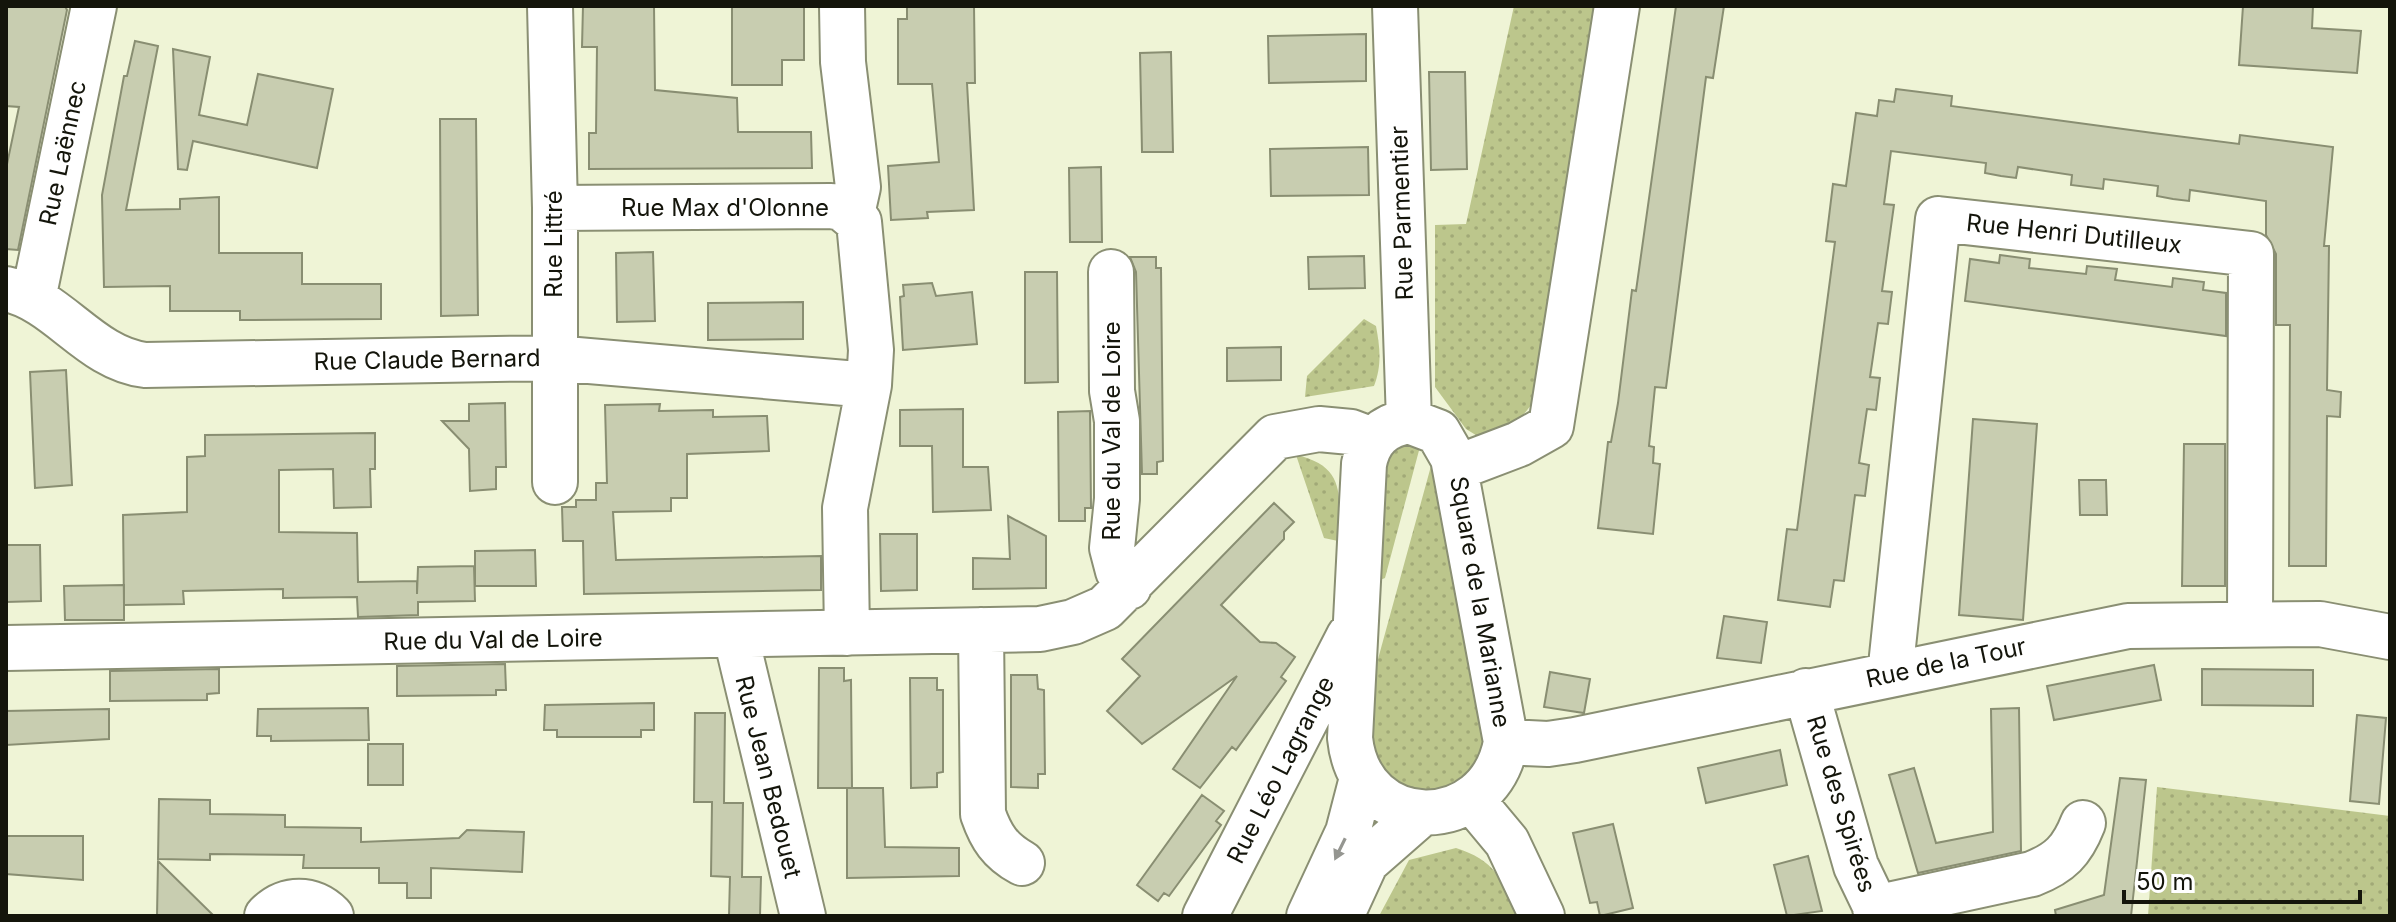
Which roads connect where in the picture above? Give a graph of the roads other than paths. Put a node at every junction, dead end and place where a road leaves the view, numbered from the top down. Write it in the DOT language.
graph roads {
  1 [pos="94,6"];
  2 [pos="550,6"];
  3 [pos="842,6"];
  4 [pos="1395,6"];
  5 [pos="1617,6"];
  6 [pos="555,208"];
  7 [pos="852,214"];
  8 [pos="1111,272"];
  9 [pos="19,294"];
  10 [pos="554,358"];
  11 [pos="869,385"];
  12 [pos="1390,430"];
  13 [pos="1456,468"];
  14 [pos="555,482"];
  15 [pos="1129,587"];
  16 [pos="1356,623"];
  17 [pos="2250,624"];
  18 [pos="981,630"];
  19 [pos="847,633"];
  20 [pos="736,637"];
  21 [pos="2390,637"];
  22 [pos="6,648"];
  23 [pos="1890,675"];
  24 [pos="1806,691"];
  25 [pos="1506,742"];
  26 [pos="1362,778"];
  27 [pos="1472,800"];
  28 [pos="1422,813"];
  29 [pos="2083,823"];
  30 [pos="1022,863"];
  31 [pos="1877,912"];
  32 [pos="267,916"];
  33 [pos="331,916"];
  34 [pos="803,916"];
  35 [pos="1205,916"];
  36 [pos="1309,916"];
  37 [pos="1341,916"];
  38 [pos="1542,916"];
  1 -- 9 [label="street, Rue Laënnec"];
  2 -- 6 [label="street, Rue Littré"];
  3 -- 7 [label="street"];
  4 -- 12 [label="street, Rue Parmentier"];
  5 -- 13 [label="street"];
  6 -- 7 [label="street, Rue Max d'Olonne"];
  6 -- 10 [label="street, Rue Littré"];
  7 -- 11 [label="street, Rue Max d'Olonne"];
  8 -- 15 [label="street, Rue du Val de Loire"];
  9 -- 10 [label="street, Rue Claude Bernard"];
  10 -- 11 [label="street, Rue Claude Bernard"];
  10 -- 14 [label="street, Rue Littré"];
  11 -- 19 [label="street, Rue Max d'Olonne"];
  12 -- 13 [label="street, Square de la Marianne"];
  12 -- 15 [label="street, Rue du Val de Loire"];
  12 -- 16 [label="street"];
  13 -- 25 [label="street, Square de la Marianne"];
  15 -- 18 [label="street, Rue du Val de Loire"];
  16 -- 26 [label="street"];
  16 -- 35 [label="street, Rue Léo Lagrange"];
  17 -- 21 [label="street, Rue de la Tour"];
  17 -- 23 [label="street, Rue de la Tour"];
  17 -- 23 [label="street, Rue Henri Dutilleux"];
  18 -- 19 [label="street, Rue du Val de Loire"];
  18 -- 30 [label="street"];
  19 -- 20 [label="street, Rue du Val de Loire"];
  20 -- 22 [label="street, Rue du Val de Loire"];
  20 -- 34 [label="street, Rue Jean Bedouet"];
  23 -- 24 [label="street, Rue de la Tour"];
  24 -- 25 [label="street, Rue de la Tour"];
  24 -- 31 [label="street, Rue des Spirées"];
  25 -- 27 [label="street, Square de la Marianne"];
  26 -- 28 [label="street"];
  26 -- 36 [label="street, one-way"];
  27 -- 28 [label="street"];
  27 -- 38 [label="street"];
  28 -- 37 [label="street"];
  29 -- 31 [label="street"];
  32 -- 33 [label="street"];
}
